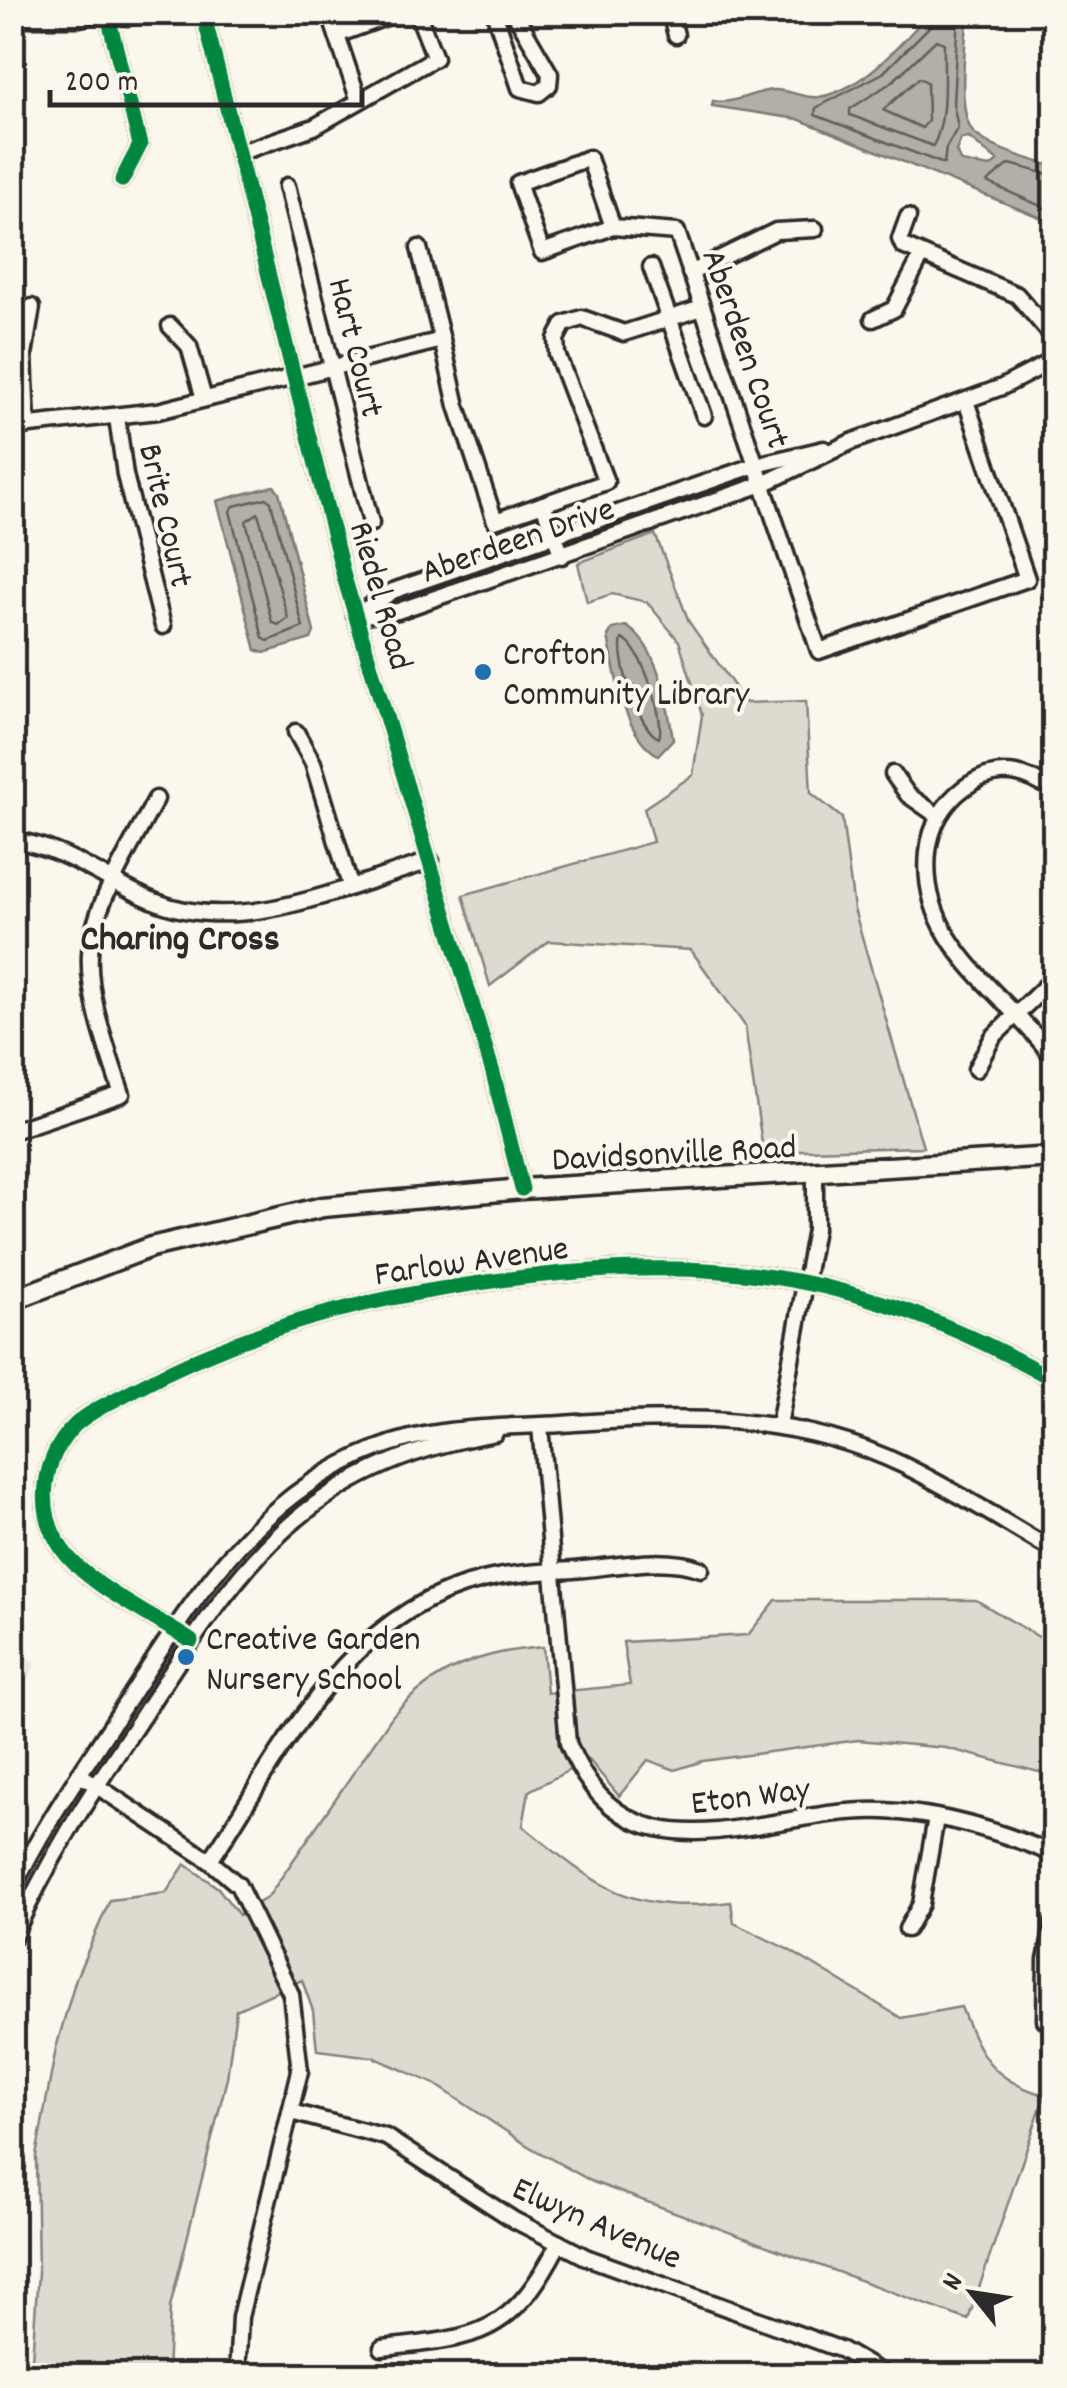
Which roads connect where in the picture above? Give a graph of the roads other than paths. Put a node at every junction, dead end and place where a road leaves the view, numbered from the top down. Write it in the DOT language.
graph roads {
  1 [pos="107,12"];
  2 [pos="146,12"];
  3 [pos="204,12"];
  4 [pos="329,12"];
  5 [pos="400,12"];
  6 [pos="417,12"];
  7 [pos="494,12"];
  8 [pos="514,12"];
  9 [pos="670,12"];
  10 [pos="12,18"];
  11 [pos="337,35"];
  12 [pos="676,35"];
  13 [pos="359,102"];
  14 [pos="238,152"];
  15 [pos="122,180"];
  16 [pos="286,186"];
  17 [pos="908,218"];
  18 [pos="613,227"];
  19 [pos="815,229"];
  20 [pos="420,248"];
  21 [pos="922,255"];
  22 [pos="651,267"];
  23 [pos="690,273"];
  24 [pos="32,308"];
  25 [pos="702,308"];
  26 [pos="670,320"];
  27 [pos="873,320"];
  28 [pos="170,326"];
  29 [pos="1054,338"];
  30 [pos="442,340"];
  31 [pos="1054,360"];
  32 [pos="332,368"];
  33 [pos="295,377"];
  34 [pos="204,400"];
  35 [pos="966,401"];
  36 [pos="704,416"];
  37 [pos="117,418"];
  38 [pos="20,426"];
  39 [pos="851,442"];
  40 [pos="756,465"];
  41 [pos="763,484"];
  42 [pos="543,504"];
  43 [pos="371,523"];
  44 [pos="554,534"];
  45 [pos="562,556"];
  46 [pos="355,616"];
  47 [pos="163,626"];
  48 [pos="296,732"];
  49 [pos="893,774"];
  50 [pos="1042,784"];
  51 [pos="156,799"];
  52 [pos="938,816"];
  53 [pos="12,840"];
  54 [pos="431,861"];
  55 [pos="113,880"];
  56 [pos="350,884"];
  57 [pos="1054,978"];
  58 [pos="1015,1015"];
  59 [pos="1054,1059"];
  60 [pos="976,1070"];
  61 [pos="12,1130"];
  62 [pos="1054,1157"];
  63 [pos="815,1173"];
  64 [pos="522,1190"];
  65 [pos="805,1281"];
  66 [pos="12,1300"];
  67 [pos="1054,1380"];
  68 [pos="779,1425"];
  69 [pos="540,1426"];
  70 [pos="1054,1551"];
  71 [pos="702,1569"];
  72 [pos="553,1571"];
  73 [pos="174,1630"];
  74 [pos="191,1641"];
  75 [pos="79,1774"];
  76 [pos="96,1786"];
  77 [pos="936,1818"];
  78 [pos="1054,1854"];
  79 [pos="210,1861"];
  80 [pos="12,1890"];
  81 [pos="1054,1922"];
  82 [pos="906,1929"];
  83 [pos="12,1940"];
  84 [pos="1045,2020"];
  85 [pos="291,2112"];
  86 [pos="559,2243"];
  87 [pos="382,2348"];
  88 [pos="863,2369"];
  89 [pos="237,2376"];
  90 [pos="888,2376"];
  1 -- 2 [label="street"];
  1 -- 10 [label="street"];
  1 -- 15 [label="street"];
  3 -- 14 [label="street, Riedel Road"];
  4 -- 11 [label="street"];
  5 -- 11 [label="street"];
  6 -- 13 [label="street"];
  7 -- 8 [label="street"];
  9 -- 12 [label="street"];
  11 -- 13 [label="street"];
  13 -- 14 [label="street"];
  14 -- 33 [label="street, Riedel Road"];
  16 -- 32 [label="street, Hart Court"];
  17 -- 21 [label="street"];
  18 -- 18 [label="street"];
  18 -- 23 [label="street, Aberdeen Court"];
  19 -- 23 [label="street"];
  20 -- 30 [label="street"];
  21 -- 27 [label="street"];
  21 -- 29 [label="street"];
  22 -- 26 [label="street"];
  23 -- 25 [label="street, Aberdeen Court"];
  24 -- 38 [label="street"];
  25 -- 26 [label="street"];
  25 -- 40 [label="street, Aberdeen Court"];
  26 -- 36 [label="street"];
  26 -- 42 [label="street"];
  28 -- 34 [label="street"];
  30 -- 32 [label="street"];
  30 -- 42 [label="street"];
  31 -- 35 [label="street, Aberdeen Drive"];
  32 -- 33 [label="street"];
  32 -- 43 [label="street, Hart Court"];
  33 -- 34 [label="street"];
  33 -- 46 [label="street, Riedel Road"];
  34 -- 37 [label="street"];
  35 -- 39 [label="street, Aberdeen Drive"];
  35 -- 41 [label="street, Aberdeen Court"];
  37 -- 38 [label="street"];
  37 -- 47 [label="street, Brite Court"];
  39 -- 40 [label="street, Aberdeen Drive"];
  39 -- 41 [label="street, Aberdeen Drive"];
  40 -- 41 [label="street, Aberdeen Court"];
  40 -- 44 [label="street, Aberdeen Drive"];
  41 -- 45 [label="street, Aberdeen Drive"];
  42 -- 44 [label="street"];
  44 -- 45 [label="street"];
  44 -- 46 [label="street, Aberdeen Drive"];
  45 -- 46 [label="street, Aberdeen Drive"];
  46 -- 54 [label="street, Riedel Road"];
  48 -- 56 [label="street"];
  49 -- 52 [label="street"];
  50 -- 52 [label="street"];
  51 -- 55 [label="street"];
  52 -- 58 [label="street"];
  53 -- 55 [label="street"];
  54 -- 56 [label="street"];
  54 -- 64 [label="street, Riedel Road"];
  55 -- 56 [label="street"];
  55 -- 61 [label="street"];
  57 -- 58 [label="street"];
  58 -- 59 [label="street"];
  58 -- 60 [label="street"];
  62 -- 63 [label="main road, Davidsonville Road"];
  63 -- 64 [label="main road, Davidsonville Road"];
  63 -- 65 [label="street"];
  64 -- 66 [label="main road, Davidsonville Road"];
  65 -- 67 [label="street, Farlow Avenue"];
  65 -- 68 [label="street"];
  65 -- 73 [label="street, Farlow Avenue"];
  68 -- 69 [label="street"];
  68 -- 70 [label="street"];
  69 -- 72 [label="street, Eton Way"];
  69 -- 73 [label="street"];
  69 -- 74 [label="street"];
  71 -- 72 [label="street"];
  72 -- 77 [label="street, Eton Way"];
  72 -- 79 [label="street"];
  73 -- 74 [label="street, Farlow Avenue"];
  73 -- 75 [label="street"];
  74 -- 76 [label="street"];
  75 -- 76 [label="street"];
  75 -- 80 [label="street"];
  76 -- 79 [label="street"];
  76 -- 83 [label="street"];
  77 -- 78 [label="street, Eton Way"];
  77 -- 82 [label="street"];
  79 -- 85 [label="street"];
  81 -- 84 [label="street"];
  85 -- 86 [label="street, Elwyn Avenue"];
  85 -- 89 [label="street"];
  86 -- 87 [label="street"];
  86 -- 88 [label="street, Elwyn Avenue"];
  88 -- 90 [label="street, Elwyn Avenue"];
}
